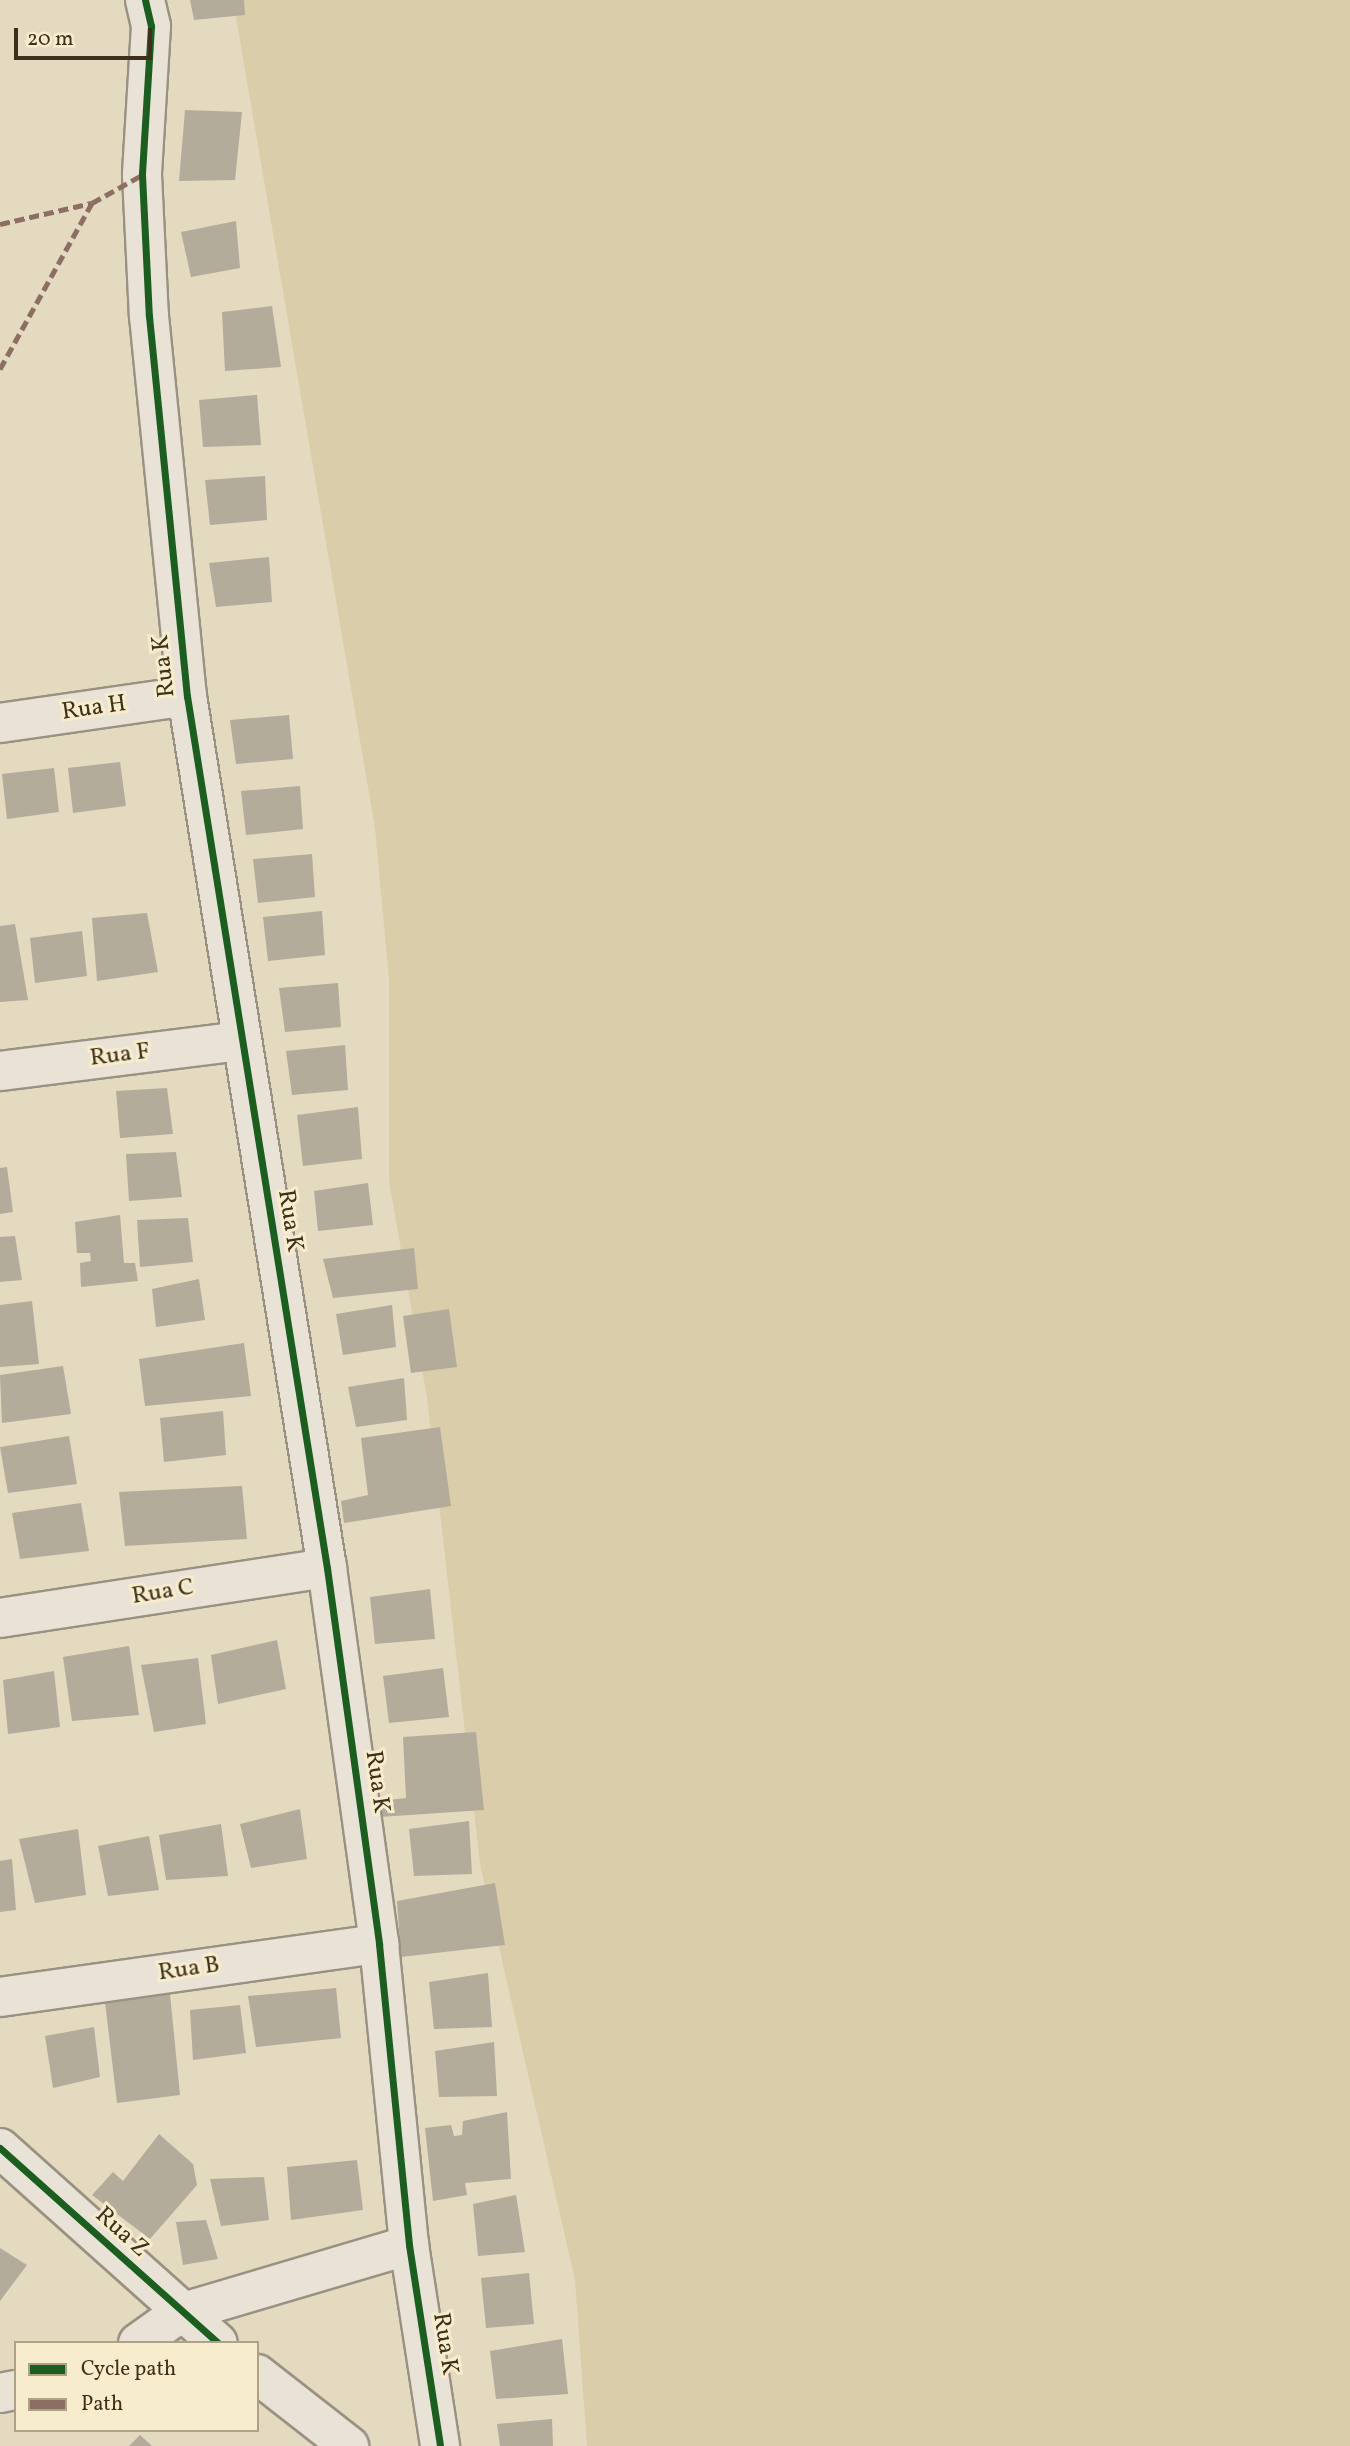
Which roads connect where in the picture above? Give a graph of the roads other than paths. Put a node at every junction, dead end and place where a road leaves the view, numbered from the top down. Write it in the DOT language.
graph roads {
  1 [pos="145,0"];
  2 [pos="187,696"];
  3 [pos="0,723"];
  4 [pos="240,1041"];
  5 [pos="0,1071"];
  6 [pos="327,1568"];
  7 [pos="0,1618"];
  8 [pos="379,1944"];
  9 [pos="0,1997"];
  10 [pos="0,2148"];
  11 [pos="409,2245"];
  12 [pos="180,2312"];
  13 [pos="141,2341"];
  14 [pos="216,2341"];
  15 [pos="259,2376"];
  16 [pos="349,2446"];
  17 [pos="440,2446"];
  1 -- 2 [label="street, Rua K"];
  2 -- 3 [label="street, Rua H"];
  2 -- 4 [label="street, Rua K"];
  4 -- 5 [label="street, Rua F"];
  4 -- 6 [label="street, Rua K"];
  6 -- 7 [label="street, Rua C"];
  6 -- 8 [label="street, Rua K"];
  8 -- 9 [label="street, Rua B"];
  8 -- 11 [label="street, Rua K"];
  10 -- 12 [label="street, Rua Z"];
  11 -- 12 [label="street"];
  11 -- 17 [label="street, Rua K"];
  12 -- 13 [label="street"];
  12 -- 14 [label="street, Rua Z"];
  15 -- 16 [label="street"];
}
